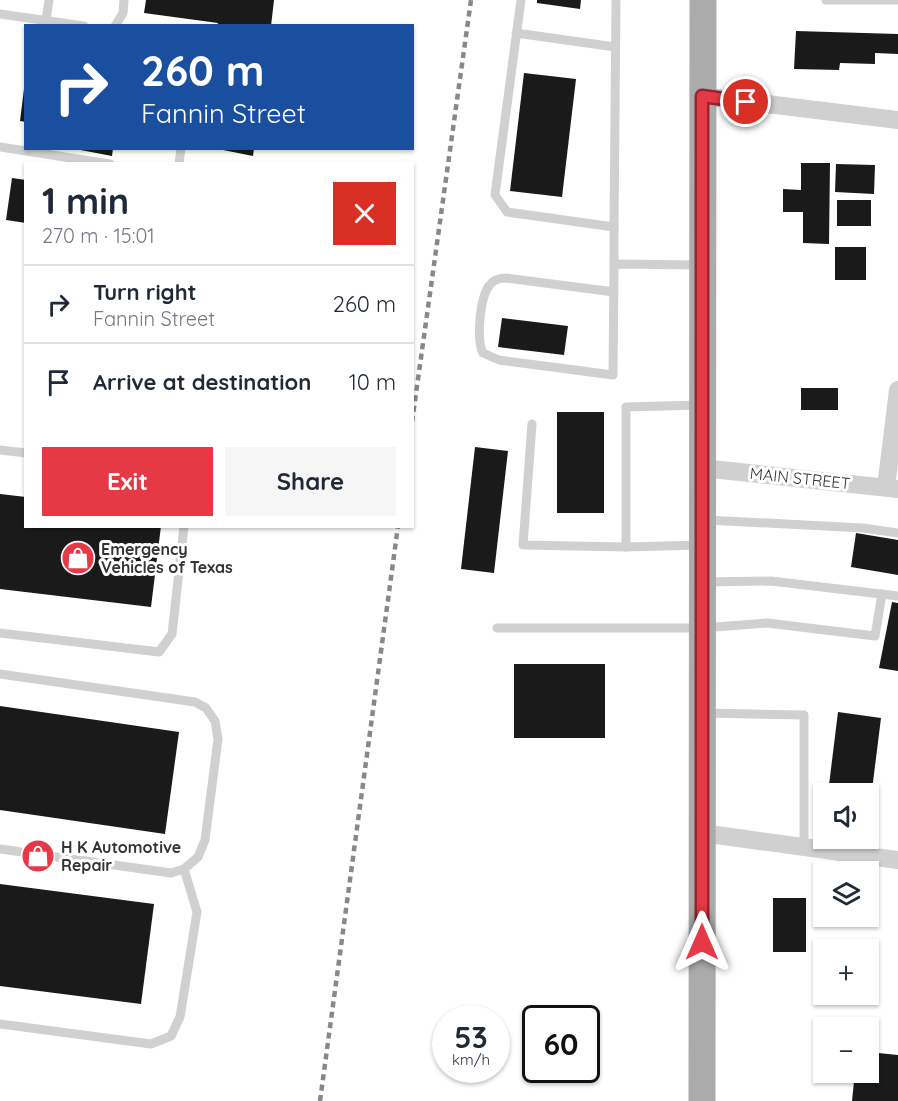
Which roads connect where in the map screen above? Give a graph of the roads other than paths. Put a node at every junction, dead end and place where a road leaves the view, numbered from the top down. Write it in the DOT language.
graph roads {
  1 [pos="49,0"];
  2 [pos="124,0"];
  3 [pos="521,0"];
  4 [pos="616,0"];
  5 [pos="703,0"];
  6 [pos="826,0"];
  7 [pos="869,0"];
  8 [pos="898,0"];
  9 [pos="0,14"];
  10 [pos="46,20"];
  11 [pos="71,24"];
  12 [pos="116,24"];
  13 [pos="516,33"];
  14 [pos="615,47"];
  15 [pos="702,96"];
  16 [pos="898,120"];
  17 [pos="0,147"];
  18 [pos="97,162"];
  19 [pos="614,227"];
  20 [pos="614,264"];
  21 [pos="702,266"];
  22 [pos="614,292"];
  23 [pos="898,390"];
  24 [pos="702,405"];
  25 [pos="532,424"];
  26 [pos="0,450"];
  27 [pos="24,453"];
  28 [pos="702,468"];
  29 [pos="892,488"];
  30 [pos="184,528"];
  31 [pos="702,532"];
  32 [pos="898,533"];
  33 [pos="626,547"];
  34 [pos="702,582"];
  35 [pos="882,594"];
  36 [pos="898,596"];
  37 [pos="497,628"];
  38 [pos="702,628"];
  39 [pos="0,633"];
  40 [pos="0,674"];
  41 [pos="702,713"];
  42 [pos="702,833"];
  43 [pos="804,847"];
  44 [pos="0,849"];
  45 [pos="898,860"];
  46 [pos="184,869"];
  47 [pos="0,1024"];
  48 [pos="702,1101"];
  1 -- 10 [label="lane"];
  2 -- 12 [label="lane"];
  3 -- 13 [label="lane"];
  4 -- 14 [label="lane"];
  5 -- 15 [label="main road"];
  6 -- 7 [label="lane"];
  7 -- 8 [label="lane"];
  9 -- 10 [label="lane"];
  10 -- 11 [label="lane"];
  13 -- 14 [label="lane"];
  13 -- 19 [label="lane"];
  14 -- 19 [label="lane"];
  15 -- 16 [label="street"];
  15 -- 21 [label="main road"];
  17 -- 18 [label="lane"];
  19 -- 20 [label="lane"];
  20 -- 21 [label="lane"];
  20 -- 22 [label="lane"];
  21 -- 24 [label="main road"];
  22 -- 22 [label="lane"];
  23 -- 29 [label="street"];
  24 -- 28 [label="main road"];
  24 -- 33 [label="lane"];
  25 -- 33 [label="lane"];
  26 -- 27 [label="lane"];
  28 -- 29 [label="street, MAIN STREET"];
  28 -- 31 [label="main road"];
  30 -- 39 [label="lane"];
  31 -- 32 [label="lane"];
  31 -- 33 [label="lane"];
  31 -- 34 [label="main road"];
  34 -- 35 [label="lane"];
  34 -- 38 [label="main road"];
  35 -- 36 [label="lane"];
  35 -- 38 [label="lane"];
  37 -- 38 [label="lane"];
  38 -- 41 [label="main road"];
  40 -- 46 [label="lane"];
  41 -- 42 [label="main road"];
  41 -- 43 [label="lane"];
  42 -- 43 [label="street"];
  42 -- 48 [label="main road"];
  43 -- 45 [label="street"];
  44 -- 46 [label="lane"];
  46 -- 47 [label="lane"];
}
